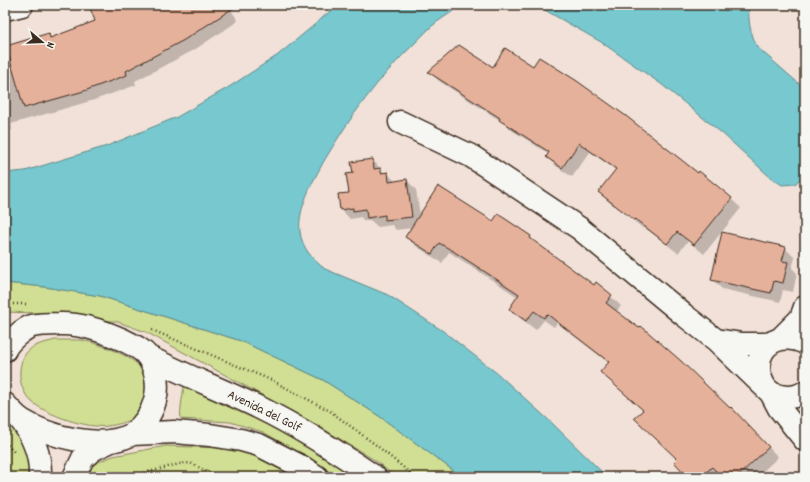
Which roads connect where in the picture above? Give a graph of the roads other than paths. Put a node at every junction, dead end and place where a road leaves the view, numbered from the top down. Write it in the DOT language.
graph roads {
  1 [pos="22,5"];
  2 [pos="5,10"];
  3 [pos="400,122"];
  4 [pos="805,307"];
  5 [pos="5,325"];
  6 [pos="31,326"];
  7 [pos="716,340"];
  8 [pos="775,341"];
  9 [pos="805,343"];
  10 [pos="5,350"];
  11 [pos="147,356"];
  12 [pos="768,390"];
  13 [pos="805,392"];
  14 [pos="12,411"];
  15 [pos="132,434"];
  16 [pos="805,440"];
  17 [pos="111,441"];
  18 [pos="40,477"];
  19 [pos="74,477"];
  20 [pos="317,477"];
  21 [pos="375,477"];
  1 -- 2 [label="street"];
  3 -- 7 [label="street"];
  4 -- 8 [label="street"];
  5 -- 6 [label="street"];
  6 -- 10 [label="street"];
  6 -- 11 [label="street, Avenida del Golf"];
  7 -- 8 [label="street"];
  7 -- 12 [label="street"];
  8 -- 9 [label="street"];
  8 -- 12 [label="street"];
  11 -- 15 [label="street"];
  11 -- 21 [label="street, Avenida del Golf"];
  12 -- 13 [label="street"];
  12 -- 16 [label="street"];
  14 -- 17 [label="street"];
  14 -- 18 [label="street"];
  15 -- 17 [label="street"];
  15 -- 20 [label="street"];
  17 -- 19 [label="street"];
}
